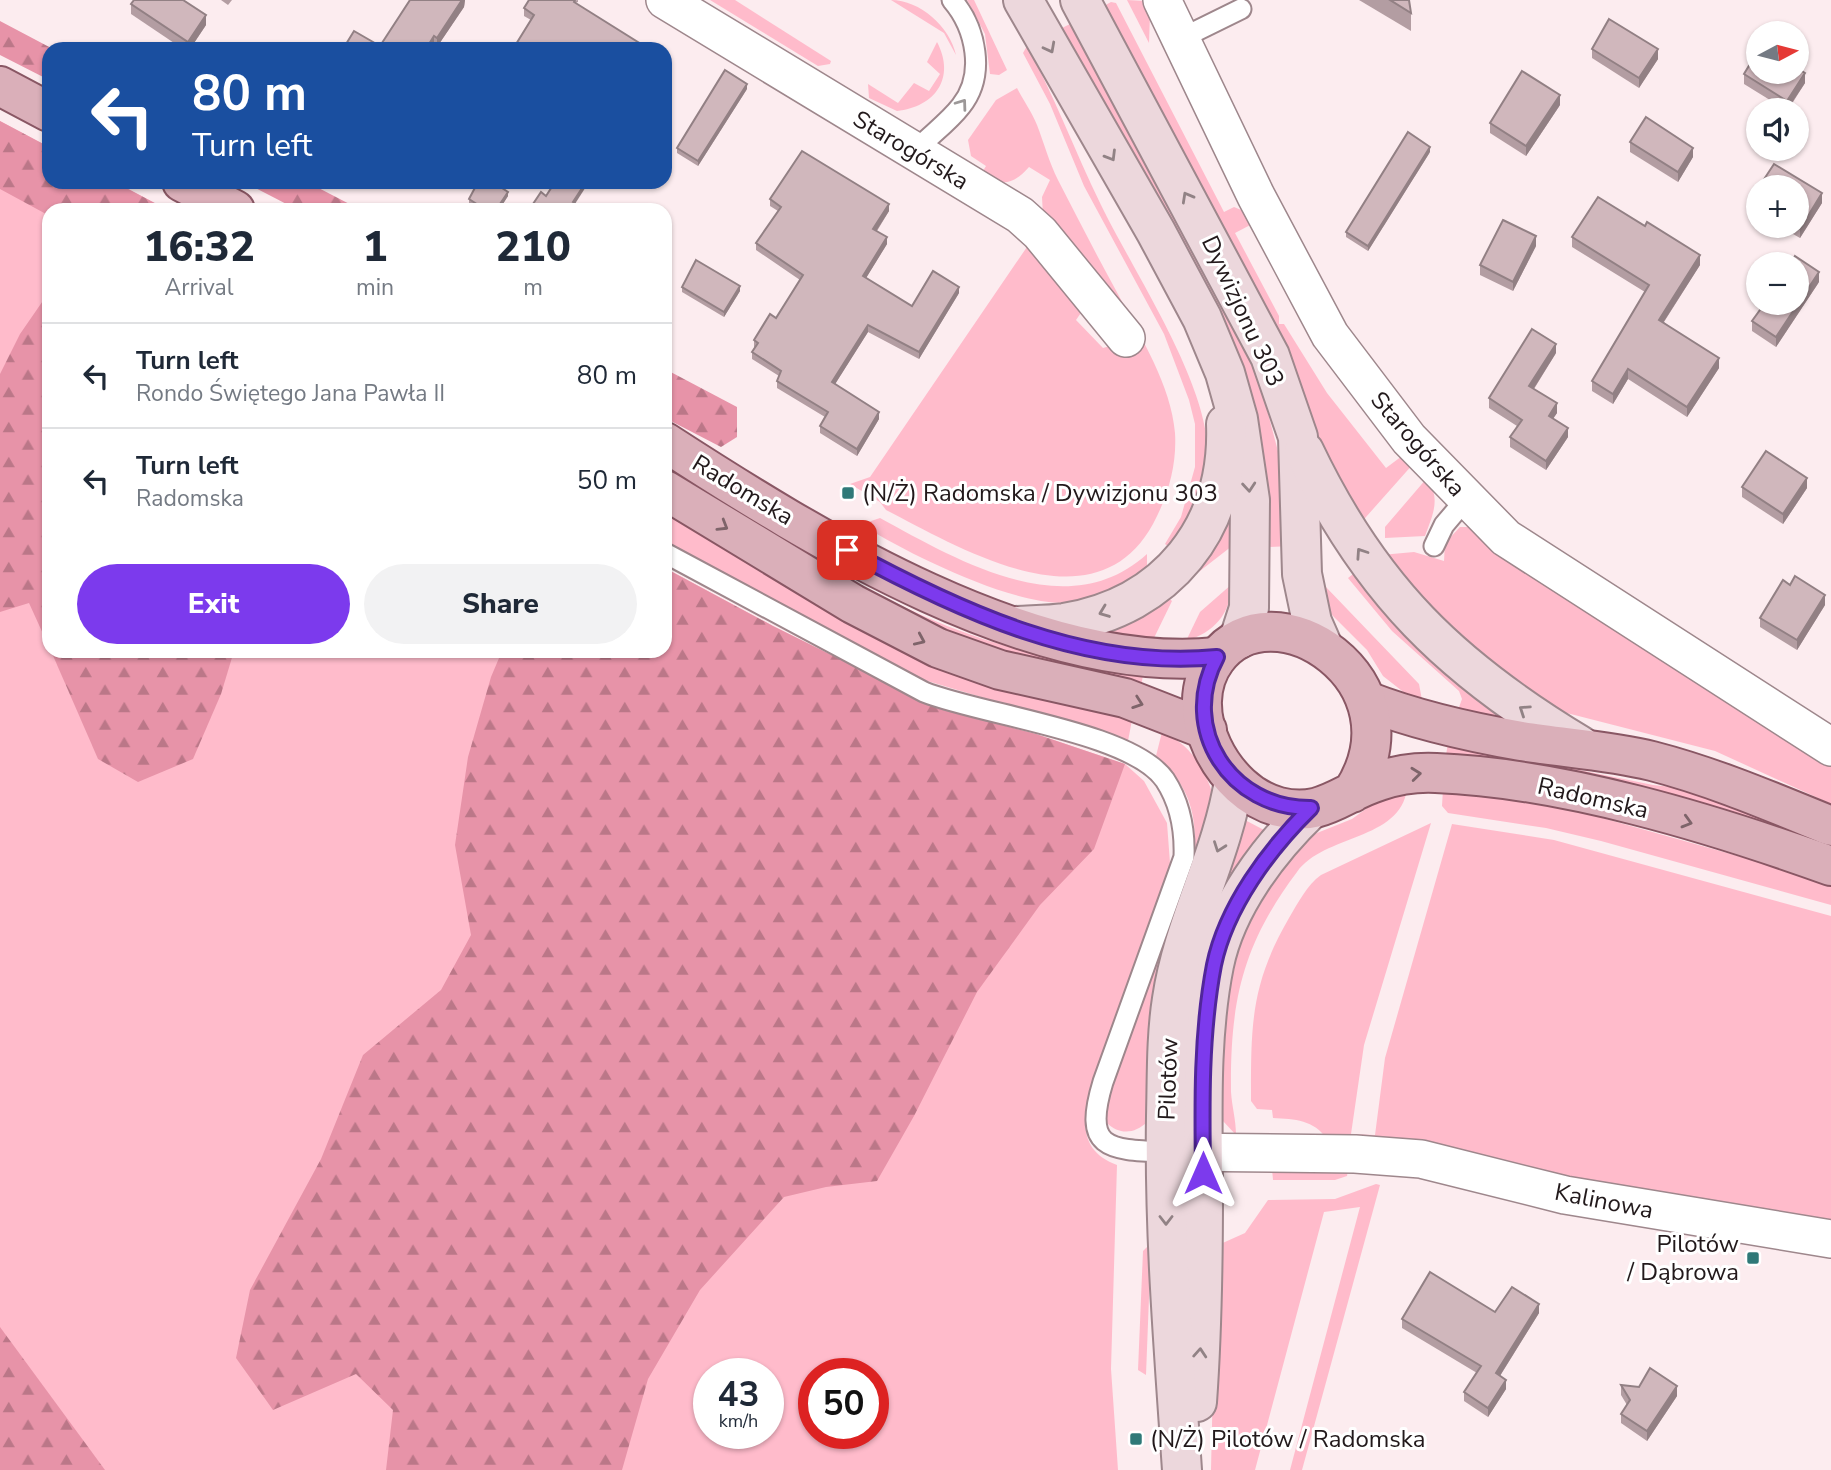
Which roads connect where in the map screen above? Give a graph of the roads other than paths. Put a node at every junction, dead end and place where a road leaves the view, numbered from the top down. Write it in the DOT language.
graph roads {
  1 [pos="665,0"];
  2 [pos="952,0"];
  3 [pos="1023,0"];
  4 [pos="1080,0"];
  5 [pos="1162,0"];
  6 [pos="1241,9"];
  7 [pos="1178,40"];
  8 [pos="0,86"];
  9 [pos="42,108"];
  10 [pos="914,152"];
  11 [pos="195,189"];
  12 [pos="222,203"];
  13 [pos="1126,338"];
  14 [pos="1225,373"];
  15 [pos="1298,437"];
  16 [pos="672,446"];
  17 [pos="672,494"];
  18 [pos="1465,499"];
  19 [pos="1434,546"];
  20 [pos="672,557"];
  21 [pos="1007,626"];
  22 [pos="1323,647"];
  23 [pos="1228,648"];
  24 [pos="1367,701"];
  25 [pos="1207,730"];
  26 [pos="1581,747"];
  27 [pos="1831,747"];
  28 [pos="1234,781"];
  29 [pos="1352,793"];
  30 [pos="1311,808"];
  31 [pos="1831,826"];
  32 [pos="1831,866"];
  33 [pos="1184,1152"];
  34 [pos="1831,1239"];
  35 [pos="1182,1470"];
  36 [pos="1192,1470"];
  1 -- 10 [label="street, Starogórska"];
  10 -- 2 [label="lane, one-way"];
  3 -- 14 [label="main road, Dywizjonu 303, one-way"];
  15 -- 4 [label="main road, Dywizjonu 303, one-way"];
  5 -- 7 [label="street, Starogórska"];
  6 -- 7 [label="lane"];
  7 -- 18 [label="street, Starogórska"];
  8 -- 9 [label="main road"];
  10 -- 13 [label="street, Starogórska"];
  11 -- 12 [label="main road"];
  14 -- 21 [label="main road, one-way"];
  14 -- 23 [label="main road, Dywizjonu 303, one-way"];
  15 -- 22 [label="main road, Dywizjonu 303"];
  26 -- 15 [label="main road, one-way"];
  16 -- 21 [label="main road, Radomska"];
  17 -- 25 [label="main road, Radomska, one-way"];
  18 -- 19 [label="lane"];
  18 -- 27 [label="street, Starogórska"];
  20 -- 33 [label="lane"];
  21 -- 23 [label="main road, Radomska"];
  22 -- 23 [label="main road"];
  22 -- 24 [label="main road"];
  23 -- 25 [label="main road"];
  24 -- 26 [label="main road, Radomska"];
  24 -- 29 [label="main road"];
  25 -- 28 [label="main road"];
  26 -- 31 [label="main road, Radomska"];
  28 -- 30 [label="main road"];
  28 -- 33 [label="main road, Pilotów, one-way"];
  29 -- 30 [label="main road"];
  29 -- 32 [label="main road, Radomska, one-way"];
  30 -- 33 [label="main road, Pilotów"];
  33 -- 34 [label="street, Kalinowa"];
  33 -- 35 [label="main road, Pilotów, one-way"];
  36 -- 33 [label="main road, Pilotów, one-way"];
}
